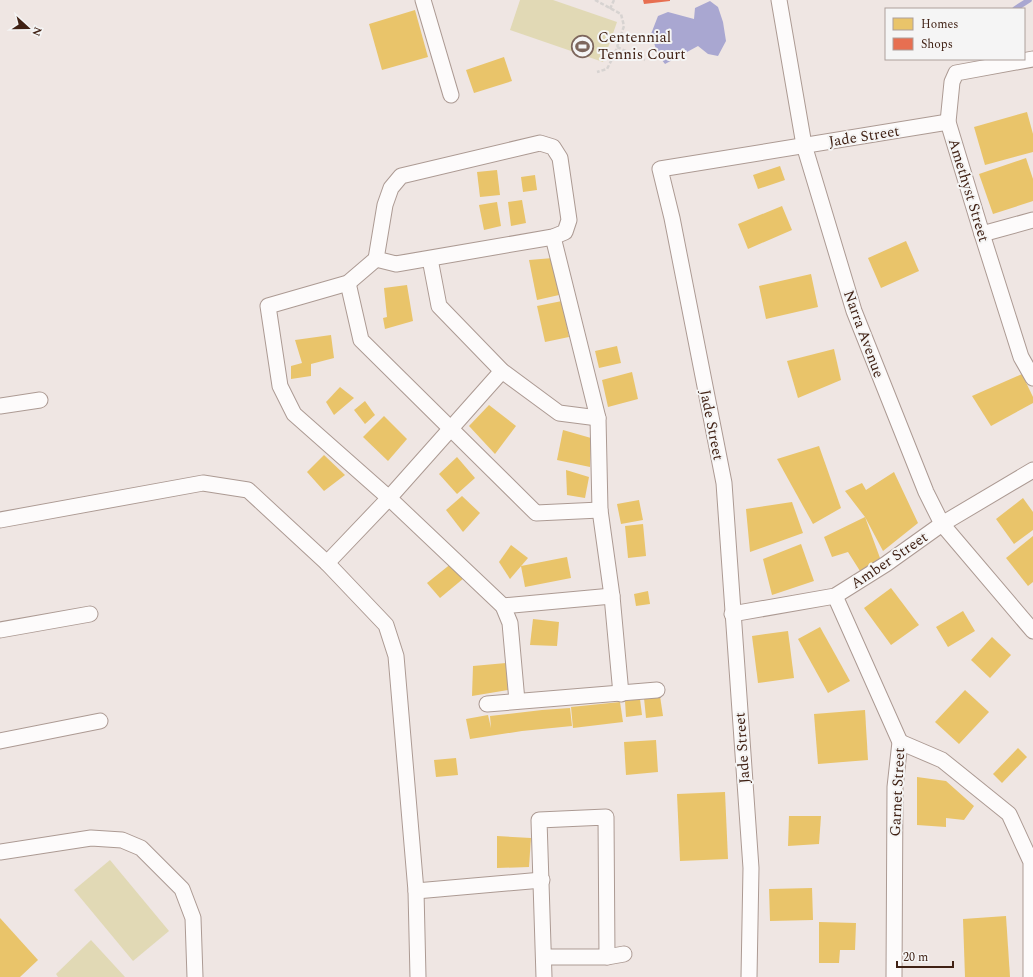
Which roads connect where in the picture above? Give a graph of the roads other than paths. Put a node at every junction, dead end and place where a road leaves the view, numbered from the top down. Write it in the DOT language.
graph roads {
  1 [pos="422,0"];
  2 [pos="779,0"];
  3 [pos="1033,59"];
  4 [pos="451,95"];
  5 [pos="948,122"];
  6 [pos="804,145"];
  7 [pos="1033,220"];
  8 [pos="982,234"];
  9 [pos="553,236"];
  10 [pos="376,259"];
  11 [pos="430,259"];
  12 [pos="348,283"];
  13 [pos="502,371"];
  14 [pos="1033,378"];
  15 [pos="40,400"];
  16 [pos="0,406"];
  17 [pos="598,418"];
  18 [pos="451,430"];
  19 [pos="1033,470"];
  20 [pos="389,498"];
  21 [pos="600,510"];
  22 [pos="0,520"];
  23 [pos="942,524"];
  24 [pos="327,563"];
  25 [pos="612,596"];
  26 [pos="835,596"];
  27 [pos="502,606"];
  28 [pos="90,614"];
  29 [pos="732,614"];
  30 [pos="0,630"];
  31 [pos="1033,631"];
  32 [pos="657,690"];
  33 [pos="621,694"];
  34 [pos="517,702"];
  35 [pos="487,704"];
  36 [pos="100,721"];
  37 [pos="0,741"];
  38 [pos="900,742"];
  39 [pos="0,852"];
  40 [pos="542,880"];
  41 [pos="416,891"];
  42 [pos="624,954"];
  43 [pos="544,957"];
  44 [pos="606,957"];
  45 [pos="195,977"];
  46 [pos="418,977"];
  47 [pos="544,977"];
  48 [pos="749,977"];
  49 [pos="894,977"];
  50 [pos="1031,977"];
  1 -- 4 [label="street"];
  2 -- 6 [label="street, Narra Avenue"];
  3 -- 5 [label="street, Amethyst Street"];
  5 -- 6 [label="street, Jade Street"];
  5 -- 8 [label="street, Amethyst Street"];
  6 -- 23 [label="street, Narra Avenue"];
  6 -- 29 [label="street, Jade Street"];
  7 -- 8 [label="street"];
  8 -- 14 [label="street, Amethyst Street"];
  9 -- 10 [label="street"];
  9 -- 11 [label="street"];
  9 -- 17 [label="street"];
  10 -- 11 [label="street"];
  10 -- 12 [label="street"];
  11 -- 13 [label="street"];
  12 -- 18 [label="street"];
  12 -- 20 [label="street"];
  13 -- 17 [label="street"];
  13 -- 18 [label="street"];
  15 -- 16 [label="street"];
  17 -- 21 [label="street"];
  18 -- 20 [label="street"];
  18 -- 21 [label="street"];
  19 -- 23 [label="street, Amber Street"];
  20 -- 24 [label="street"];
  20 -- 27 [label="street"];
  21 -- 25 [label="street"];
  22 -- 24 [label="street"];
  23 -- 26 [label="street, Amber Street"];
  23 -- 31 [label="street, Narra Avenue"];
  24 -- 41 [label="street"];
  25 -- 27 [label="street"];
  25 -- 33 [label="street"];
  26 -- 29 [label="street, Amber Street"];
  26 -- 38 [label="street, Garnet Street"];
  27 -- 34 [label="street"];
  28 -- 30 [label="street"];
  29 -- 48 [label="street, Jade Street"];
  32 -- 33 [label="street"];
  33 -- 34 [label="street"];
  34 -- 35 [label="street"];
  36 -- 37 [label="street"];
  38 -- 49 [label="street, Garnet Street"];
  38 -- 50 [label="street"];
  39 -- 45 [label="street"];
  40 -- 41 [label="street"];
  40 -- 43 [label="street"];
  40 -- 44 [label="street"];
  41 -- 46 [label="street"];
  42 -- 44 [label="street"];
  43 -- 44 [label="street"];
  43 -- 47 [label="street"];
}
